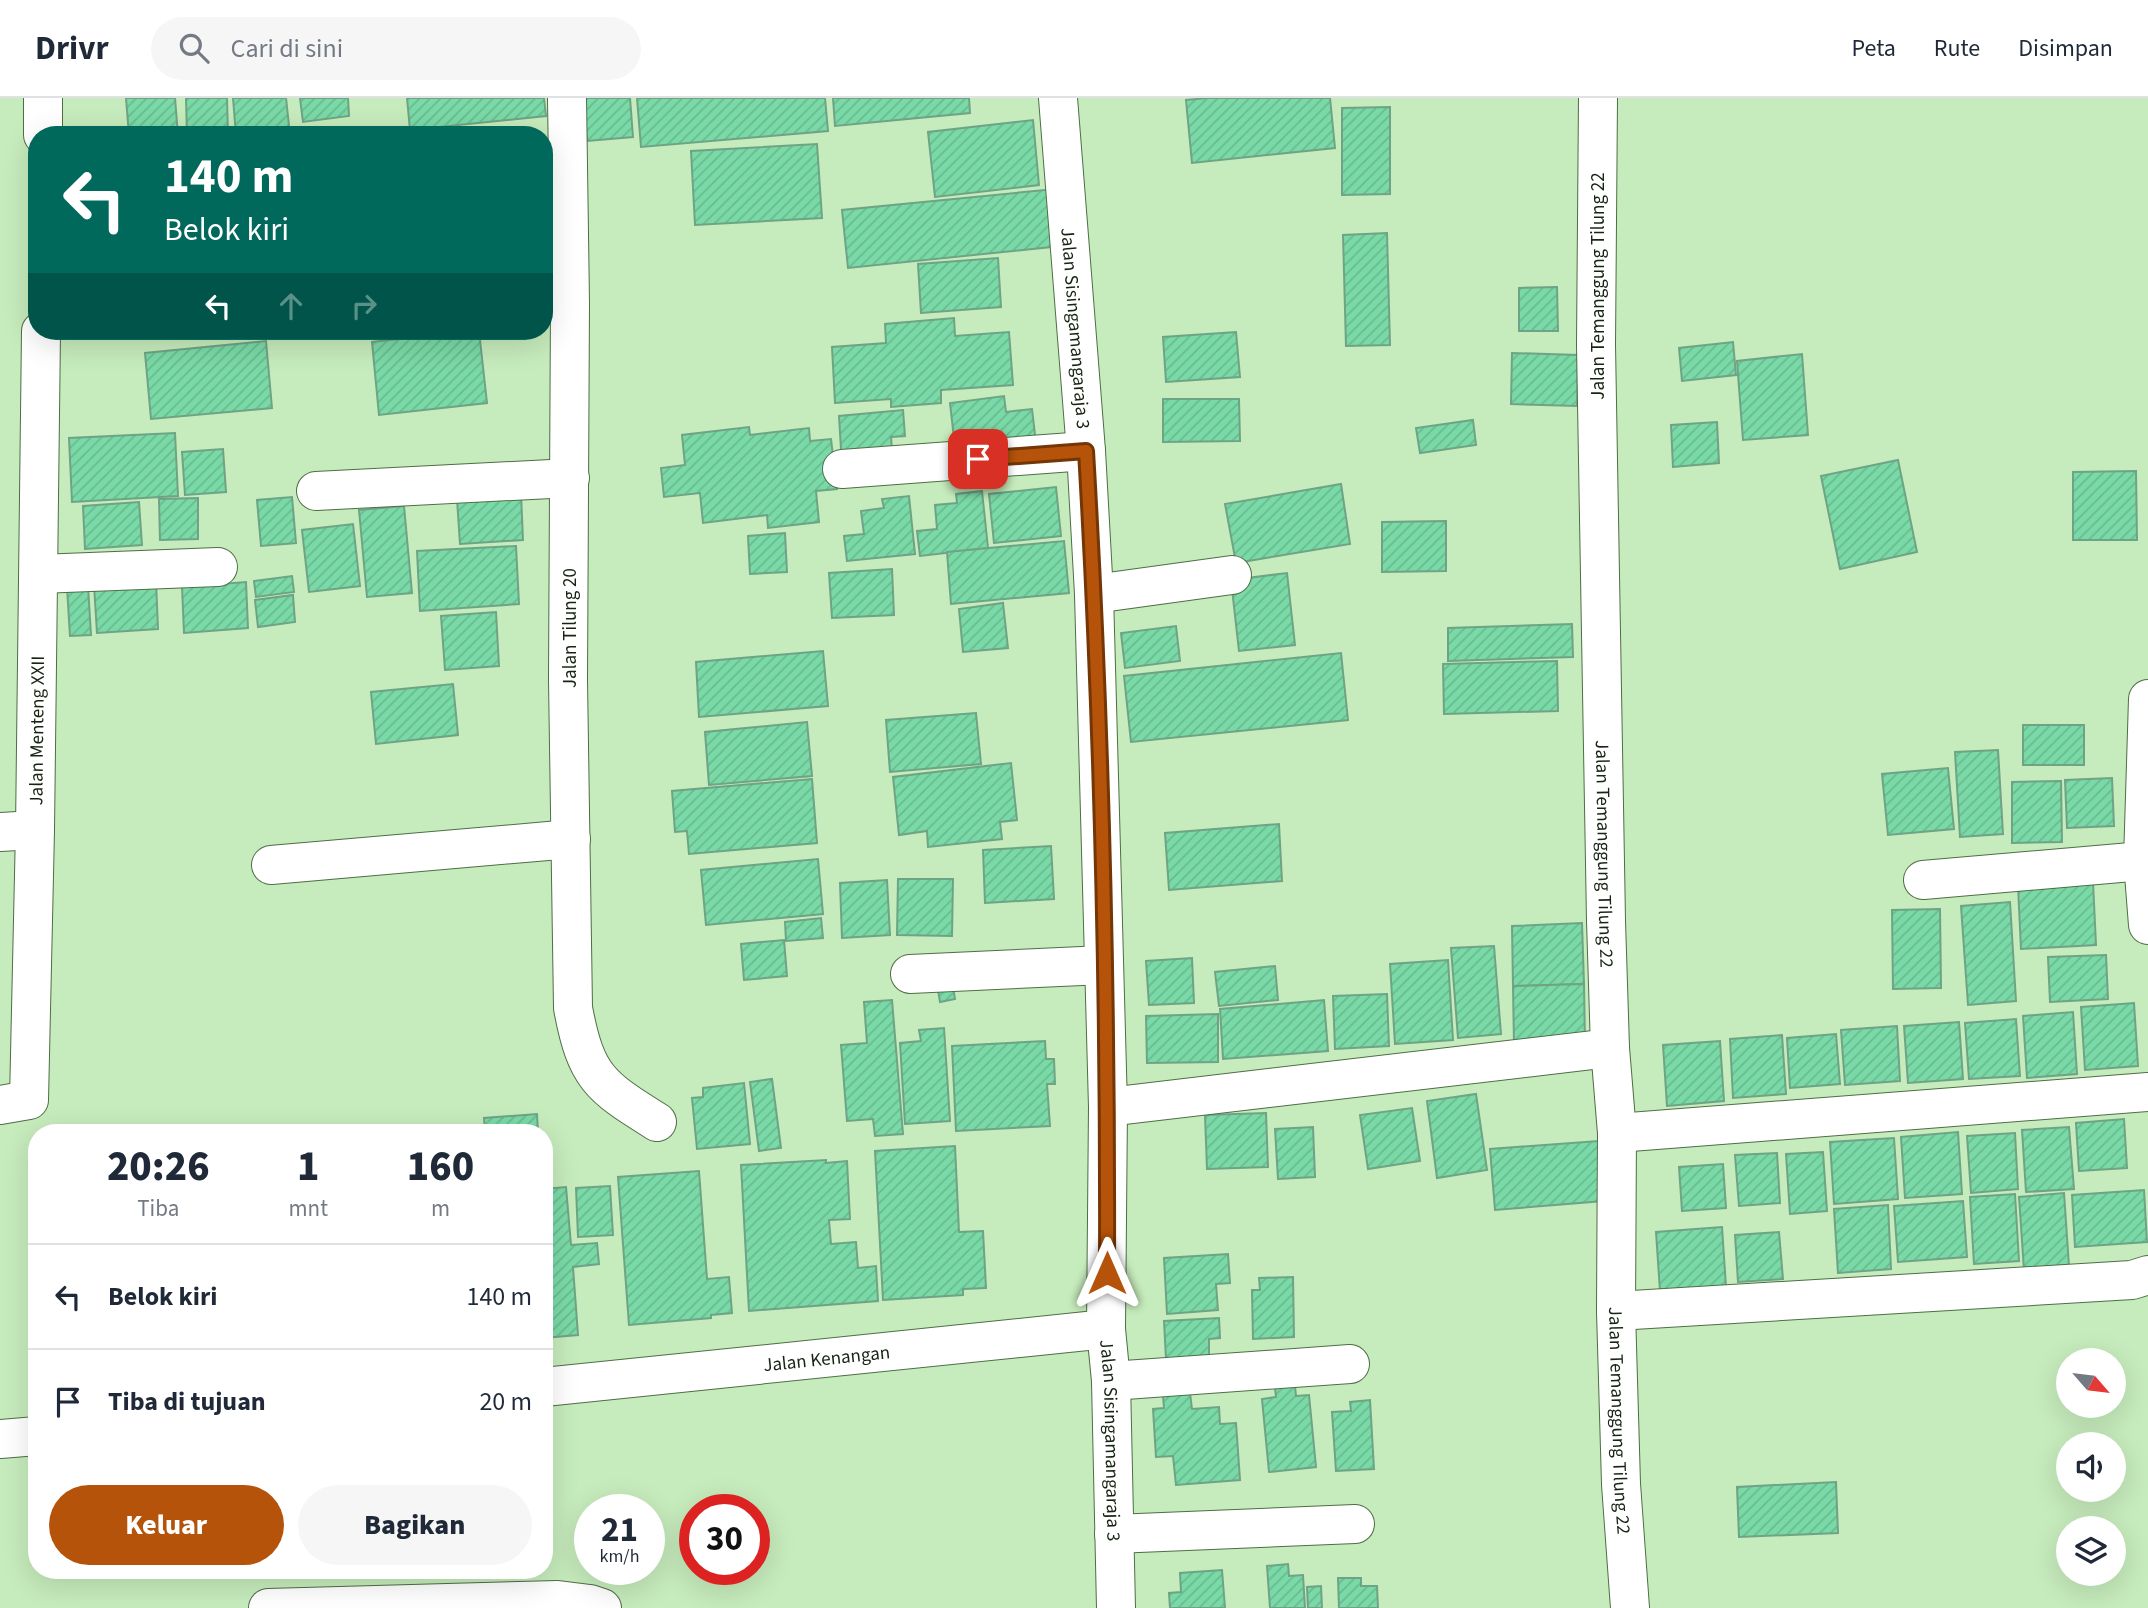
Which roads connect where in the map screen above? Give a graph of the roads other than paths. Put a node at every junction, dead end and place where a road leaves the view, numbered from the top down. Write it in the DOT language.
graph roads {
  1 [pos="43,98"];
  2 [pos="568,98"];
  3 [pos="1058,98"];
  4 [pos="1598,98"];
  5 [pos="43,126"];
  6 [pos="41,340"];
  7 [pos="1086,451"];
  8 [pos="842,469"];
  9 [pos="570,478"];
  10 [pos="316,491"];
  11 [pos="218,568"];
  12 [pos="39,574"];
  13 [pos="1232,575"];
  14 [pos="1094,594"];
  15 [pos="2148,699"];
  16 [pos="18,831"];
  17 [pos="570,839"];
  18 [pos="2143,861"];
  19 [pos="271,865"];
  20 [pos="1923,880"];
  21 [pos="2148,925"];
  22 [pos="1104,965"];
  23 [pos="910,974"];
  24 [pos="1610,1048"];
  25 [pos="2148,1092"];
  26 [pos="0,1105"];
  27 [pos="1108,1107"];
  28 [pos="657,1122"];
  29 [pos="1617,1133"];
  30 [pos="2148,1275"];
  31 [pos="1616,1311"];
  32 [pos="1106,1329"];
  33 [pos="1350,1364"];
  34 [pos="1111,1381"];
  35 [pos="553,1386"];
  36 [pos="28,1437"];
  37 [pos="0,1439"];
  38 [pos="1355,1524"];
  39 [pos="1114,1534"];
  40 [pos="268,1608"];
  41 [pos="602,1608"];
  42 [pos="1116,1608"];
  43 [pos="1630,1608"];
  1 -- 5 [label="street"];
  2 -- 9 [label="street, Jalan Tilung 20"];
  3 -- 7 [label="street, Jalan Sisingamangaraja 3"];
  4 -- 24 [label="street, Jalan Temanggung Tilung 22"];
  6 -- 12 [label="street, Jalan Menteng XXII"];
  7 -- 8 [label="street"];
  7 -- 14 [label="street, Jalan Sisingamangaraja 3"];
  9 -- 10 [label="street"];
  9 -- 17 [label="street, Jalan Tilung 20"];
  11 -- 12 [label="street"];
  12 -- 16 [label="street, Jalan Menteng XXII"];
  13 -- 14 [label="street"];
  14 -- 22 [label="street, Jalan Sisingamangaraja 3"];
  15 -- 18 [label="street"];
  16 -- 26 [label="street, Jalan Menteng XXII"];
  17 -- 19 [label="street"];
  17 -- 28 [label="street, Jalan Tilung 20"];
  18 -- 20 [label="street"];
  18 -- 21 [label="street"];
  22 -- 23 [label="street"];
  22 -- 27 [label="street, Jalan Sisingamangaraja 3"];
  24 -- 27 [label="street"];
  24 -- 29 [label="street, Jalan Temanggung Tilung 22"];
  25 -- 29 [label="street"];
  27 -- 32 [label="street, Jalan Sisingamangaraja 3"];
  29 -- 31 [label="street, Jalan Temanggung Tilung 22"];
  30 -- 31 [label="street"];
  31 -- 43 [label="street, Jalan Temanggung Tilung 22"];
  32 -- 34 [label="street, Jalan Sisingamangaraja 3"];
  32 -- 35 [label="street, Jalan Kenangan"];
  33 -- 34 [label="street"];
  34 -- 39 [label="street, Jalan Sisingamangaraja 3"];
  36 -- 37 [label="street"];
  38 -- 39 [label="street"];
  39 -- 42 [label="street, Jalan Sisingamangaraja 3"];
  40 -- 41 [label="street"];
}
